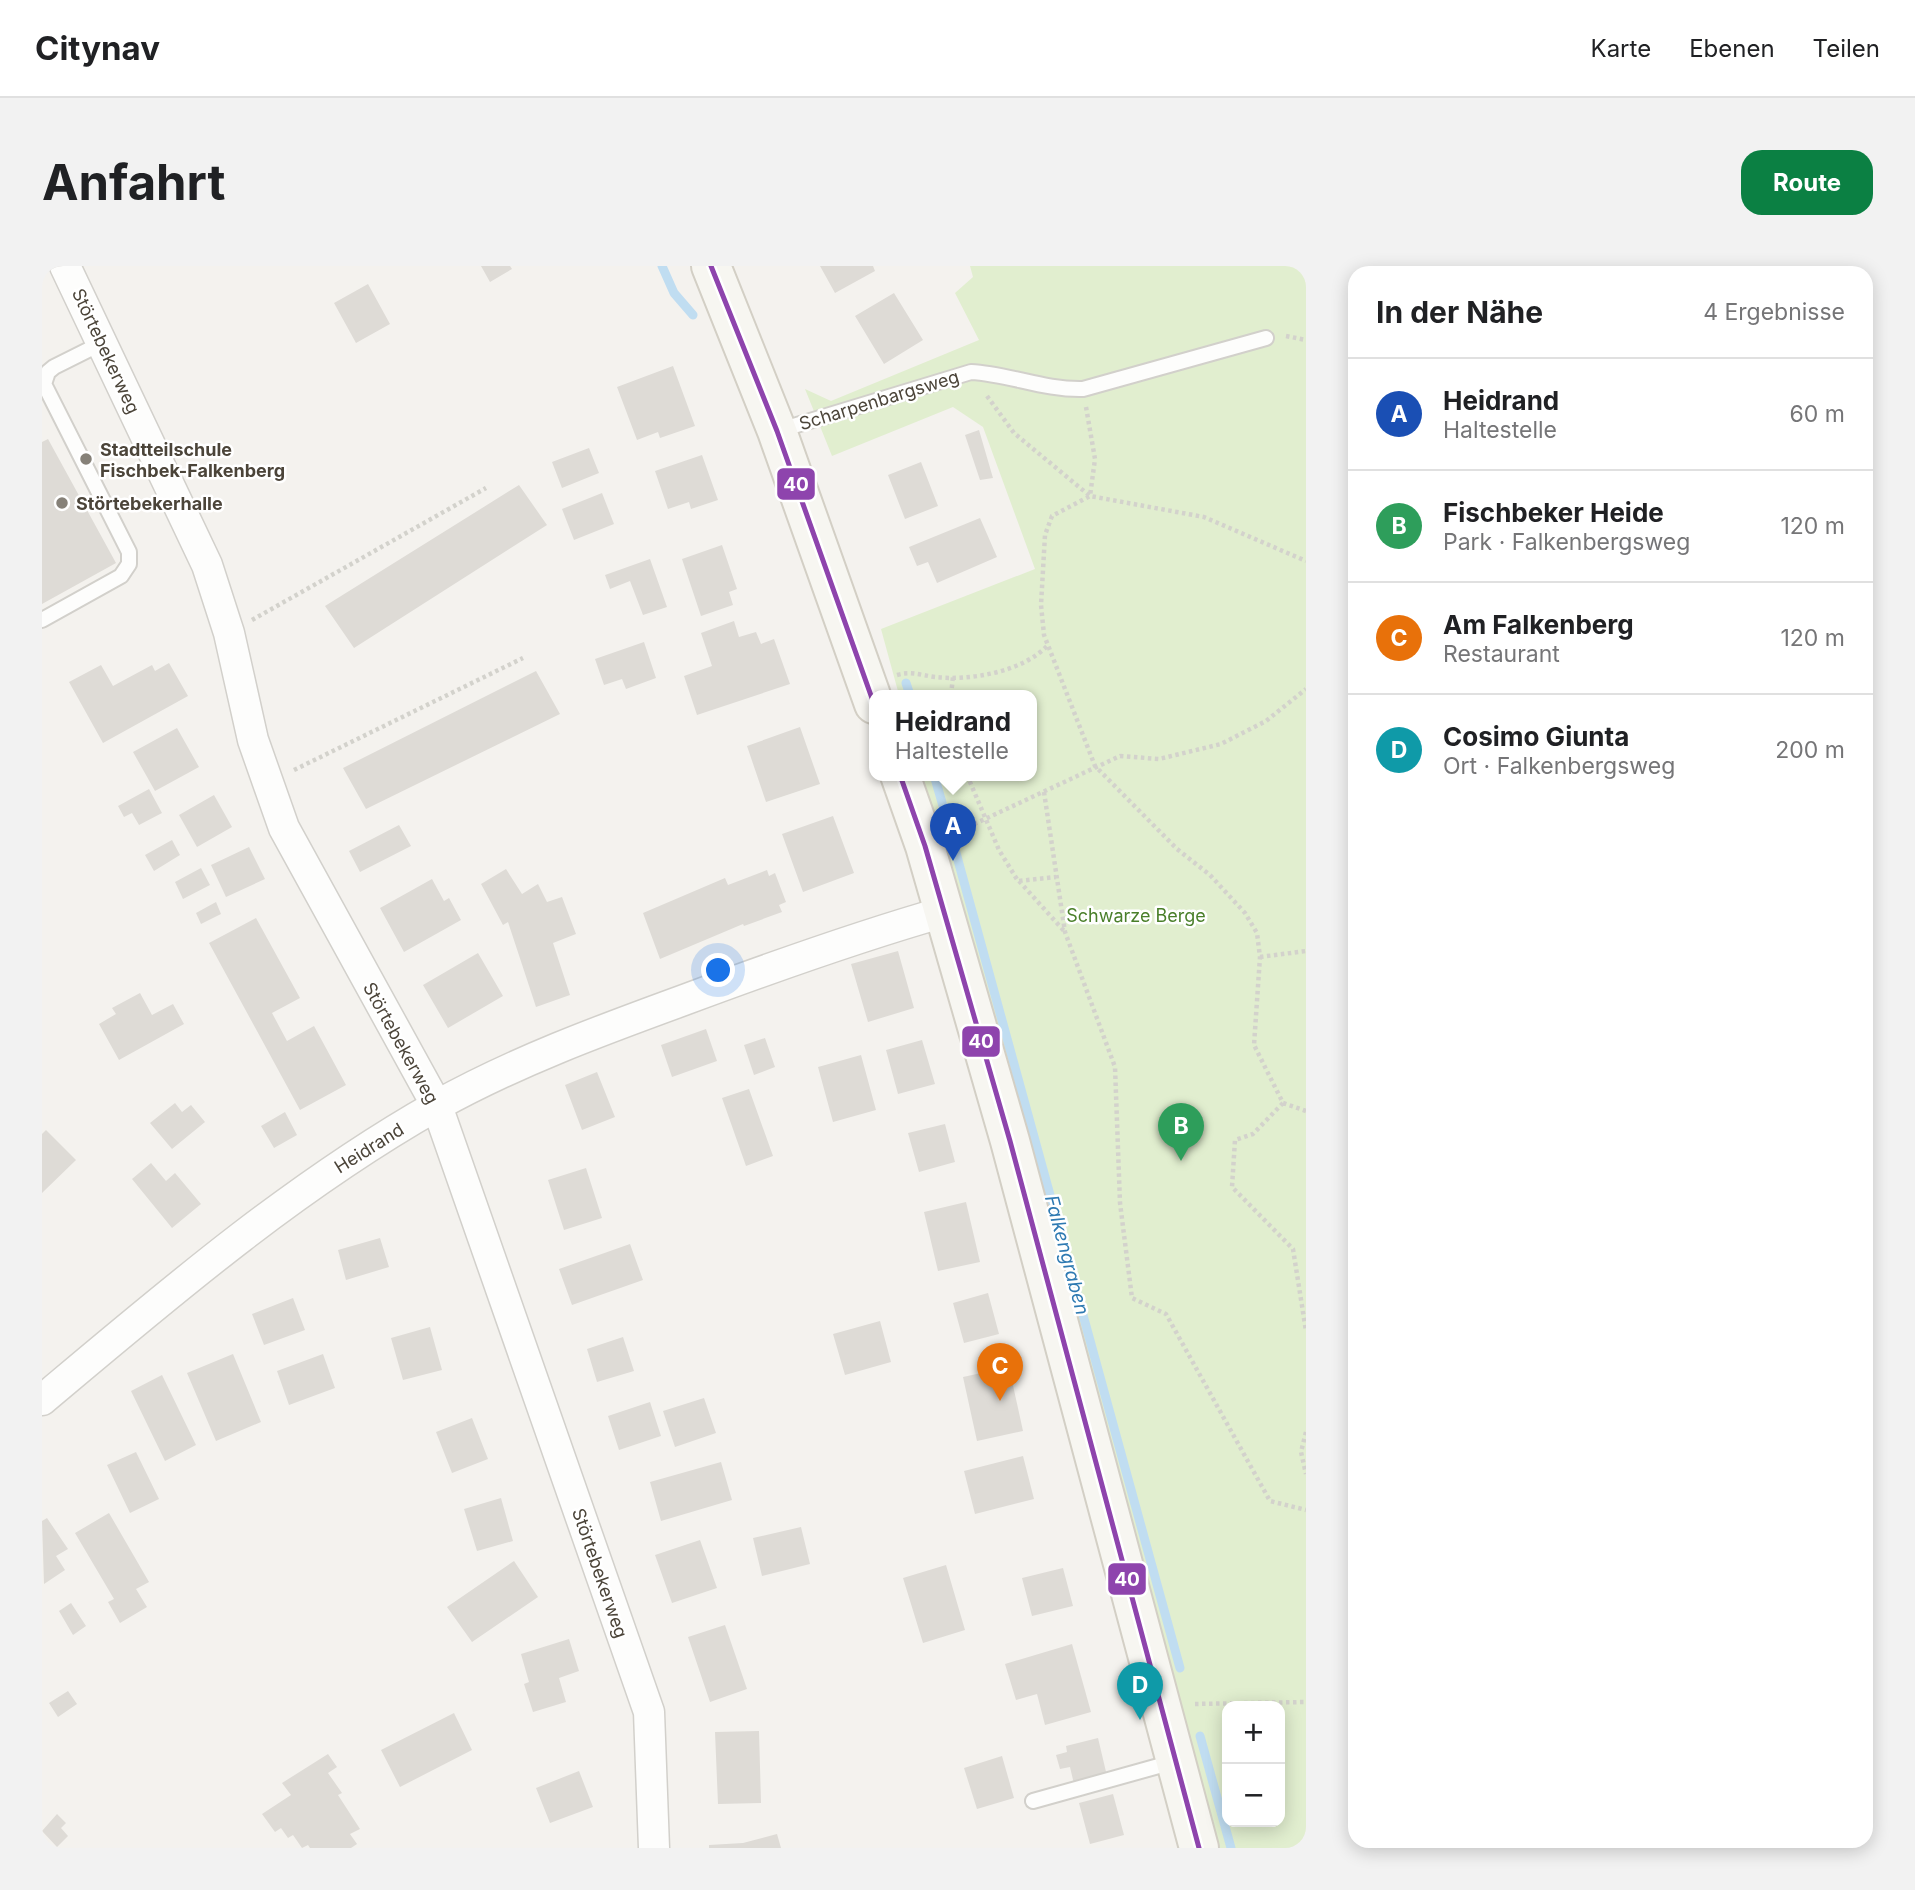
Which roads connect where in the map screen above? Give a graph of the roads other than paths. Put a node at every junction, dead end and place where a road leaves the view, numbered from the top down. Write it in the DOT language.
graph roads {
  1 [pos="65,266"];
  2 [pos="711,266"];
  3 [pos="1266,338"];
  4 [pos="102,343"];
  5 [pos="777,431"];
  6 [pos="42,620"];
  7 [pos="870,690"];
  8 [pos="902,781"];
  9 [pos="944,912"];
  10 [pos="437,1106"];
  11 [pos="42,1400"];
  12 [pos="1175,1761"];
  13 [pos="1033,1801"];
  14 [pos="654,1848"];
  15 [pos="1199,1848"];
  1 -- 4 [label="street, Störtebekerweg"];
  2 -- 5 [label="street"];
  3 -- 5 [label="lane, Scharpenbargsweg"];
  4 -- 6 [label="lane"];
  4 -- 10 [label="street, Störtebekerweg"];
  5 -- 7 [label="street"];
  8 -- 9 [label="street"];
  9 -- 10 [label="street, Heidrand"];
  9 -- 12 [label="street"];
  10 -- 11 [label="street, Heidrand"];
  10 -- 14 [label="street, Störtebekerweg"];
  12 -- 13 [label="lane"];
  12 -- 15 [label="street"];
}
